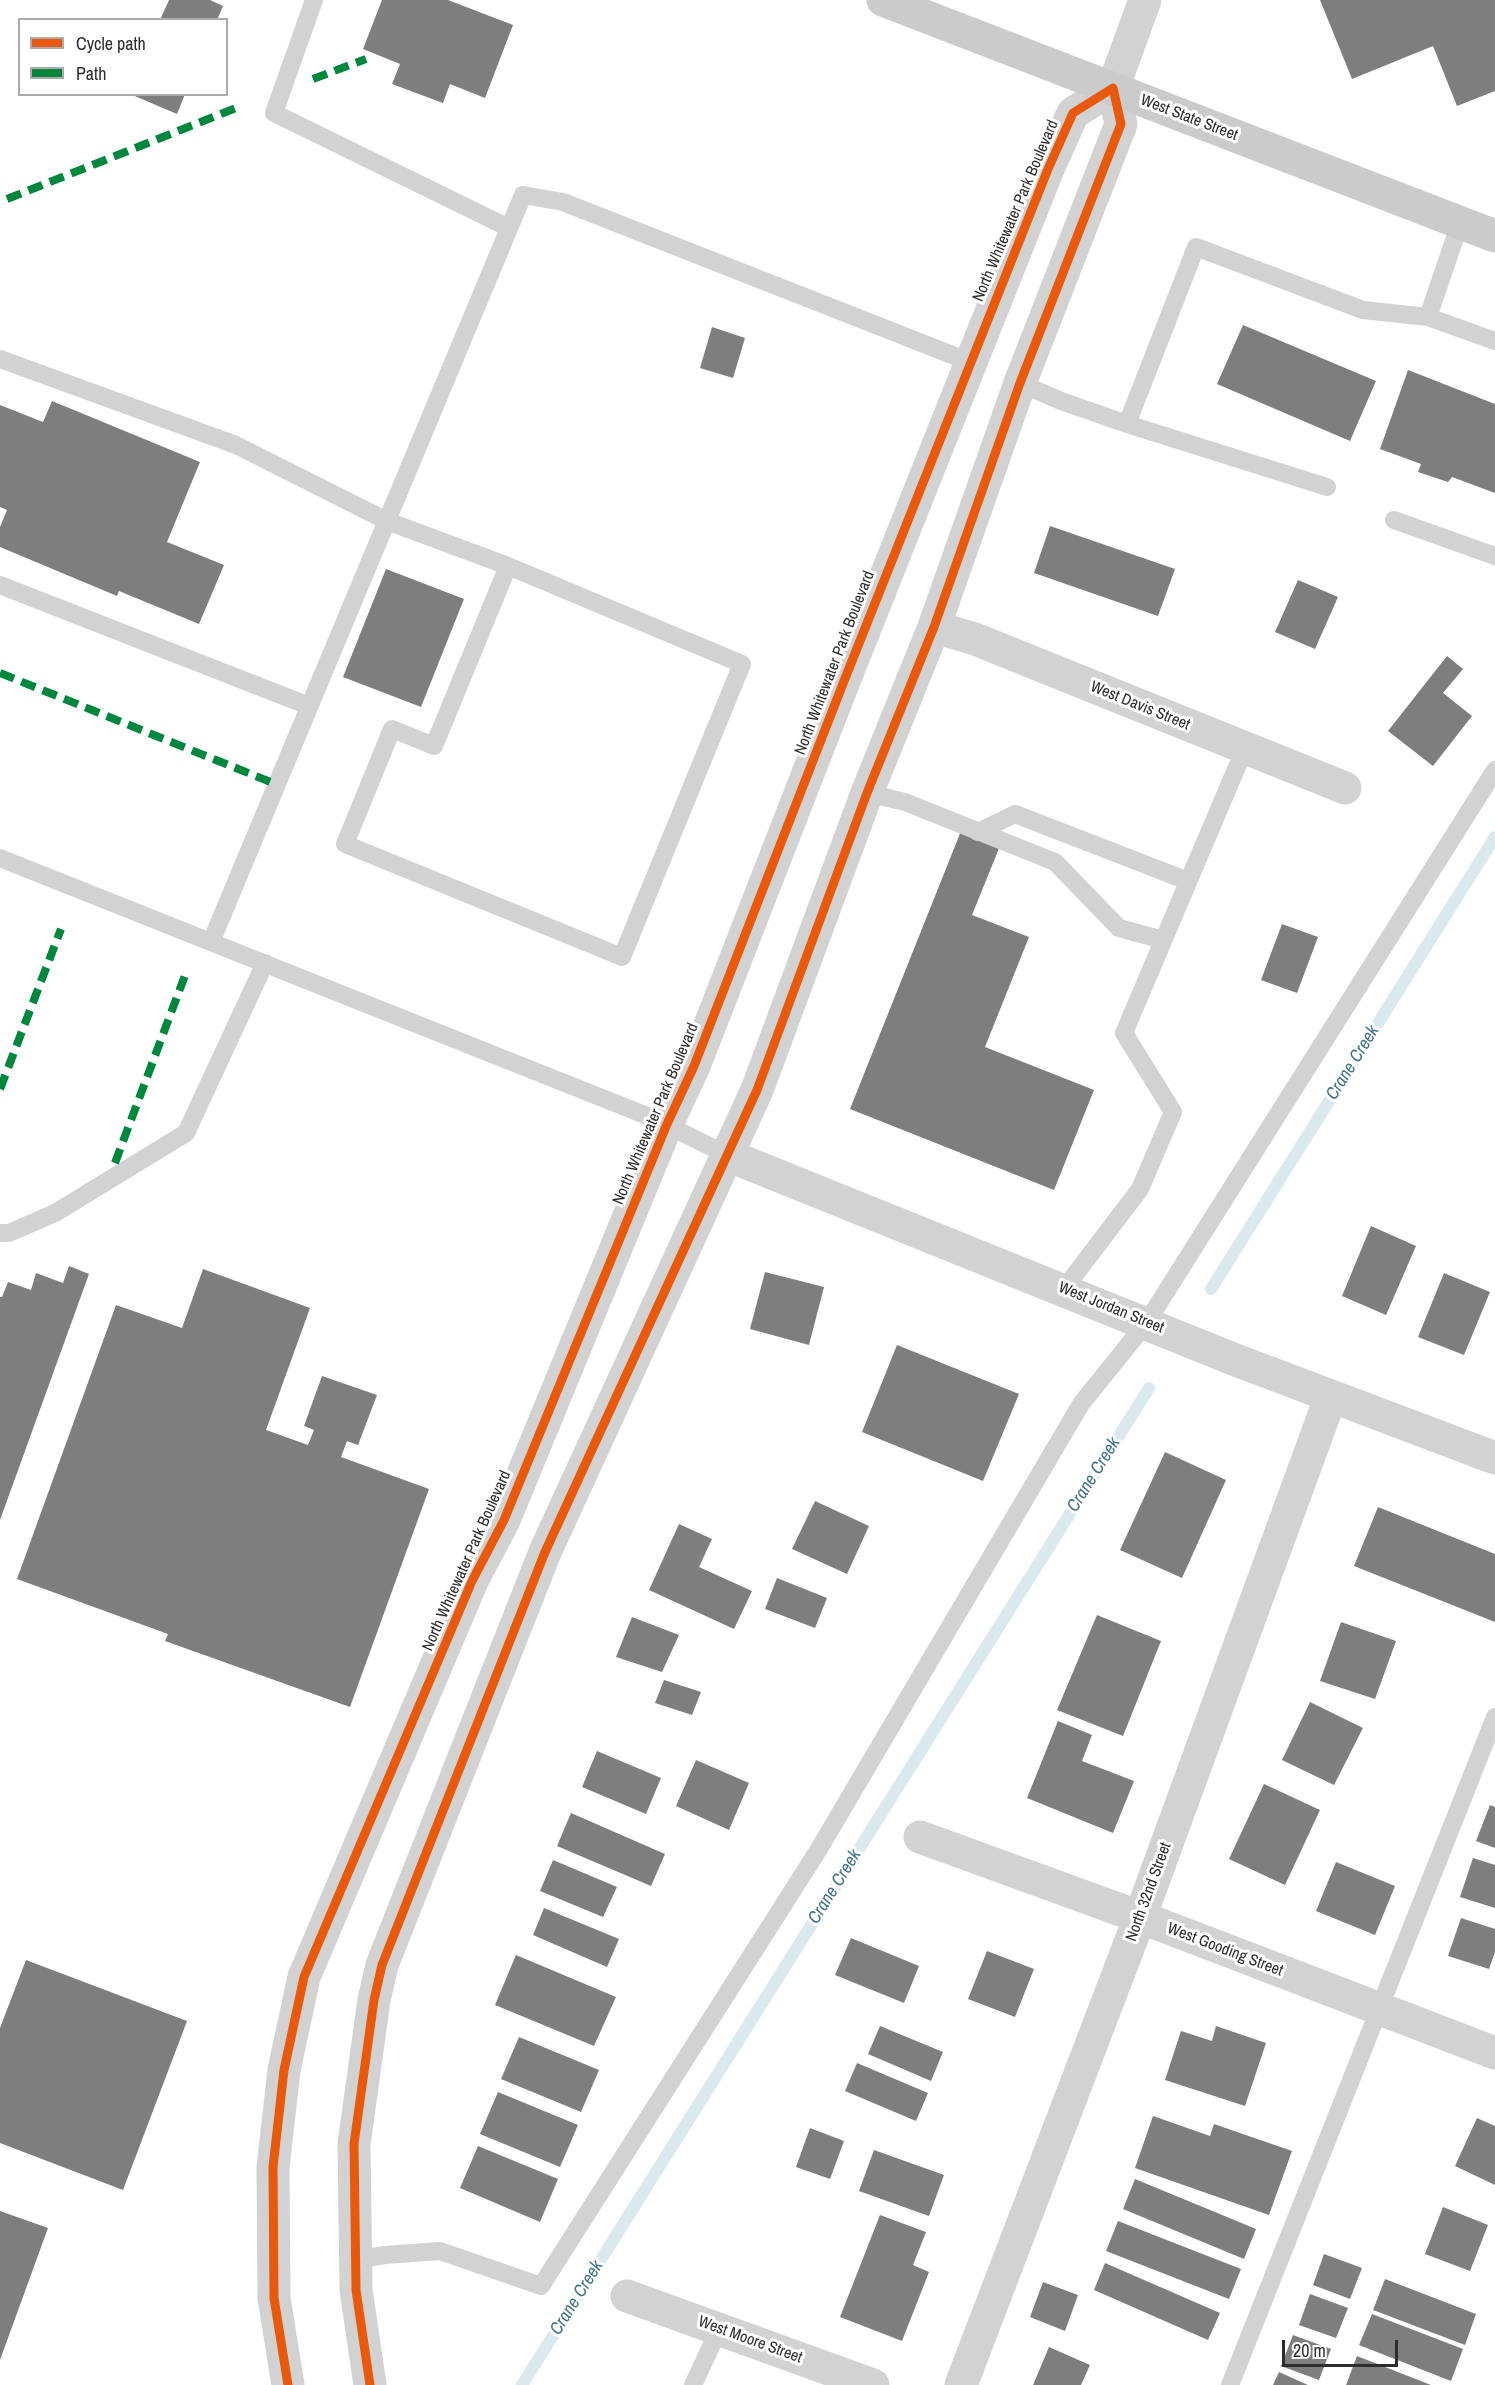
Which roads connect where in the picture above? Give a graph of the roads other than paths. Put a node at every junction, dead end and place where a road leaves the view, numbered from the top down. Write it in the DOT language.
graph roads {
  1 [pos="314,0"];
  2 [pos="883,0"];
  3 [pos="1145,0"];
  4 [pos="1113,88"];
  5 [pos="1460,223"];
  6 [pos="509,228"];
  7 [pos="1495,236"];
  8 [pos="1428,316"];
  9 [pos="1495,340"];
  10 [pos="0,359"];
  11 [pos="970,362"];
  12 [pos="1020,383"];
  13 [pos="1127,424"];
  14 [pos="1327,487"];
  15 [pos="387,520"];
  16 [pos="1394,520"];
  17 [pos="1495,556"];
  18 [pos="508,566"];
  19 [pos="0,585"];
  20 [pos="934,627"];
  21 [pos="309,706"];
  22 [pos="1245,748"];
  23 [pos="1495,770"];
  24 [pos="1345,788"];
  25 [pos="867,793"];
  26 [pos="978,832"];
  27 [pos="0,858"];
  28 [pos="1188,881"];
  29 [pos="1163,940"];
  30 [pos="211,942"];
  31 [pos="265,963"];
  32 [pos="667,1124"];
  33 [pos="727,1155"];
  34 [pos="0,1233"];
  35 [pos="1064,1289"];
  36 [pos="1147,1322"];
  37 [pos="1331,1396"];
  38 [pos="1495,1458"];
  39 [pos="1495,1717"];
  40 [pos="920,1837"];
  41 [pos="1140,1917"];
  42 [pos="1379,2009"];
  43 [pos="1495,2053"];
  44 [pos="356,2260"];
  45 [pos="627,2296"];
  46 [pos="719,2329"];
  47 [pos="288,2385"];
  48 [pos="370,2385"];
  49 [pos="693,2385"];
  50 [pos="873,2385"];
  51 [pos="961,2385"];
  52 [pos="1230,2385"];
  1 -- 6 [label="lane"];
  2 -- 4 [label="main road, West State Street"];
  3 -- 4 [label="street"];
  4 -- 5 [label="main road, West State Street"];
  4 -- 11 [label="street, North Whitewater Park Boulevard"];
  4 -- 12 [label="street"];
  5 -- 7 [label="main road, West State Street"];
  5 -- 8 [label="lane"];
  6 -- 11 [label="lane"];
  6 -- 15 [label="lane"];
  8 -- 9 [label="lane"];
  8 -- 13 [label="lane"];
  10 -- 15 [label="lane"];
  11 -- 32 [label="street, North Whitewater Park Boulevard"];
  12 -- 13 [label="lane"];
  12 -- 20 [label="street"];
  13 -- 14 [label="lane"];
  15 -- 18 [label="lane"];
  15 -- 21 [label="lane"];
  16 -- 17 [label="lane"];
  18 -- 18 [label="lane"];
  19 -- 21 [label="lane"];
  20 -- 22 [label="street, West Davis Street"];
  20 -- 25 [label="street"];
  21 -- 30 [label="lane"];
  22 -- 24 [label="street, West Davis Street"];
  22 -- 28 [label="lane"];
  23 -- 36 [label="lane"];
  25 -- 26 [label="lane"];
  25 -- 33 [label="street"];
  26 -- 28 [label="lane"];
  26 -- 29 [label="lane"];
  27 -- 30 [label="lane"];
  28 -- 29 [label="lane"];
  29 -- 35 [label="lane"];
  30 -- 31 [label="lane"];
  31 -- 32 [label="lane"];
  31 -- 34 [label="lane"];
  32 -- 33 [label="lane"];
  32 -- 47 [label="street, North Whitewater Park Boulevard"];
  33 -- 35 [label="street, West Jordan Street"];
  33 -- 44 [label="street"];
  35 -- 36 [label="street, West Jordan Street"];
  36 -- 37 [label="street, West Jordan Street"];
  36 -- 44 [label="lane"];
  37 -- 38 [label="street, West Jordan Street"];
  37 -- 41 [label="street, North 32nd Street"];
  39 -- 42 [label="lane"];
  40 -- 41 [label="street, West Gooding Street"];
  41 -- 42 [label="street, West Gooding Street"];
  41 -- 51 [label="street, North 32nd Street"];
  42 -- 43 [label="street, West Gooding Street"];
  42 -- 52 [label="lane"];
  44 -- 48 [label="street"];
  45 -- 46 [label="street, West Moore Street"];
  46 -- 49 [label="lane"];
  46 -- 50 [label="street, West Moore Street"];
}
